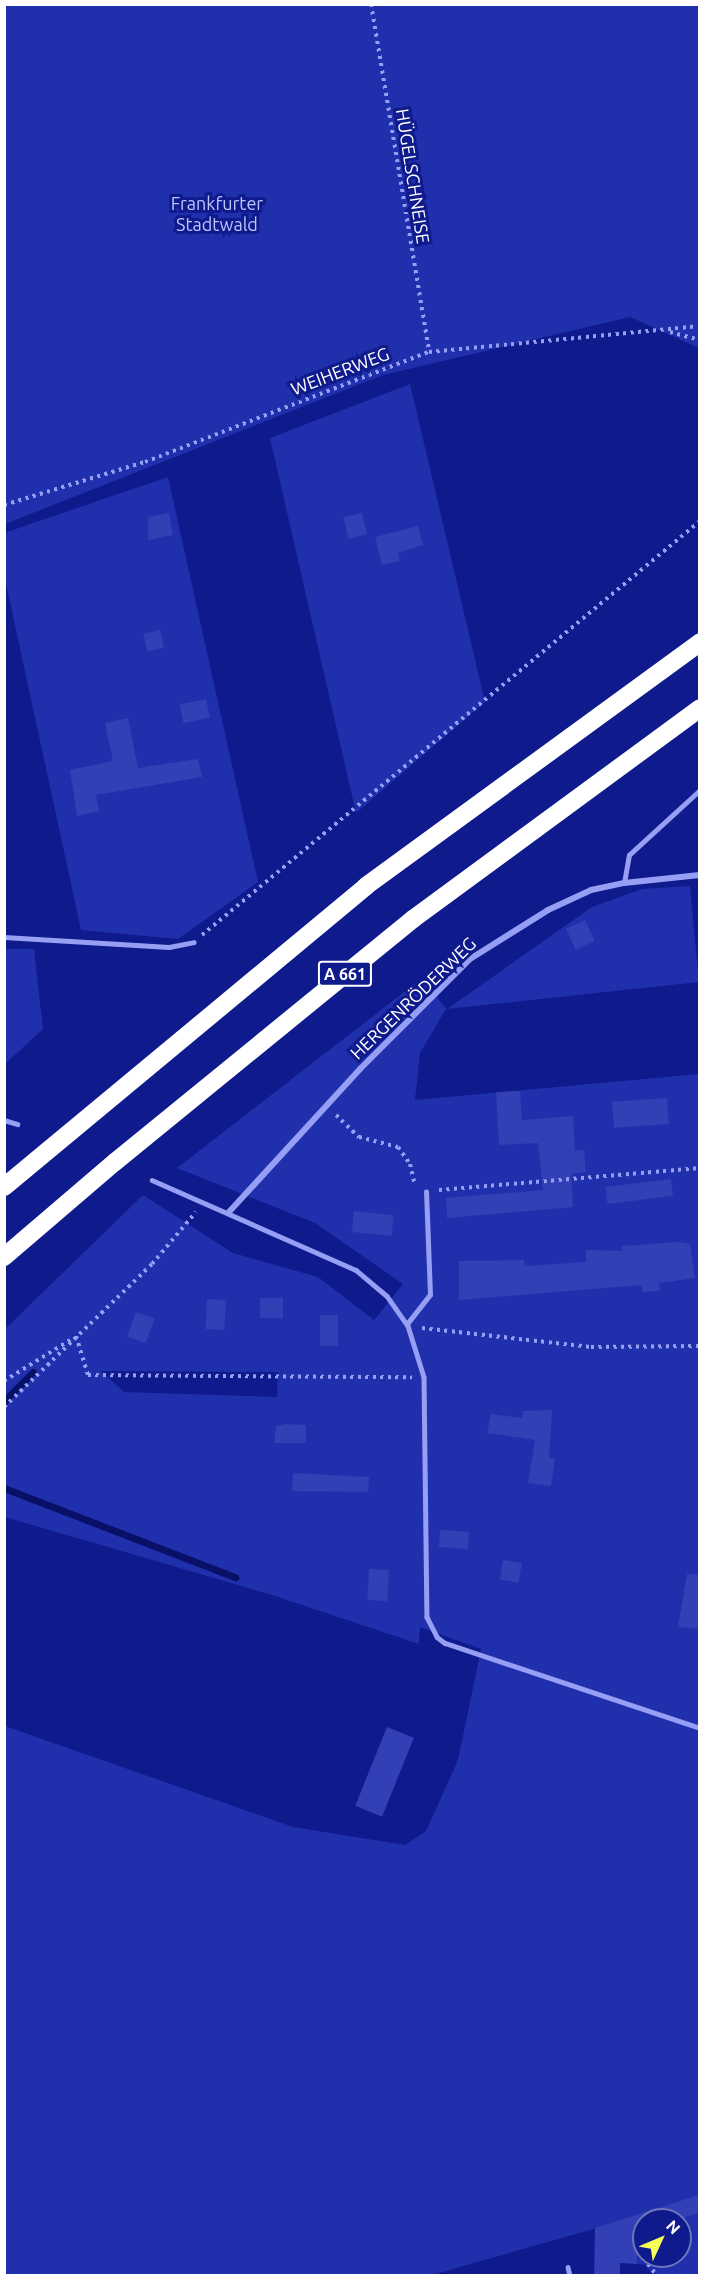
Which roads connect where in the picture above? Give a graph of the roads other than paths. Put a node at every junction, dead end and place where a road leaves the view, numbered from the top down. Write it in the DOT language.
graph roads {
  1 [pos="699,642"];
  2 [pos="699,708"];
  3 [pos="699,790"];
  4 [pos="699,875"];
  5 [pos="624,883"];
  6 [pos="4,937"];
  7 [pos="194,942"];
  8 [pos="4,1120"];
  9 [pos="17,1124"];
  10 [pos="152,1180"];
  11 [pos="4,1186"];
  12 [pos="426,1192"];
  13 [pos="229,1212"];
  14 [pos="4,1257"];
  15 [pos="407,1325"];
  16 [pos="699,1728"];
  17 [pos="568,2267"];
  18 [pos="570,2276"];
  1 -- 11 [label="highway, A 661"];
  2 -- 14 [label="highway, A 661"];
  3 -- 5 [label="lane"];
  4 -- 5 [label="street, HERGENRÖDERWEG"];
  5 -- 13 [label="street, HERGENRÖDERWEG"];
  6 -- 7 [label="lane"];
  8 -- 9 [label="lane"];
  10 -- 13 [label="lane"];
  12 -- 15 [label="lane"];
  13 -- 15 [label="lane"];
  15 -- 16 [label="lane"];
  17 -- 18 [label="lane"];
}
